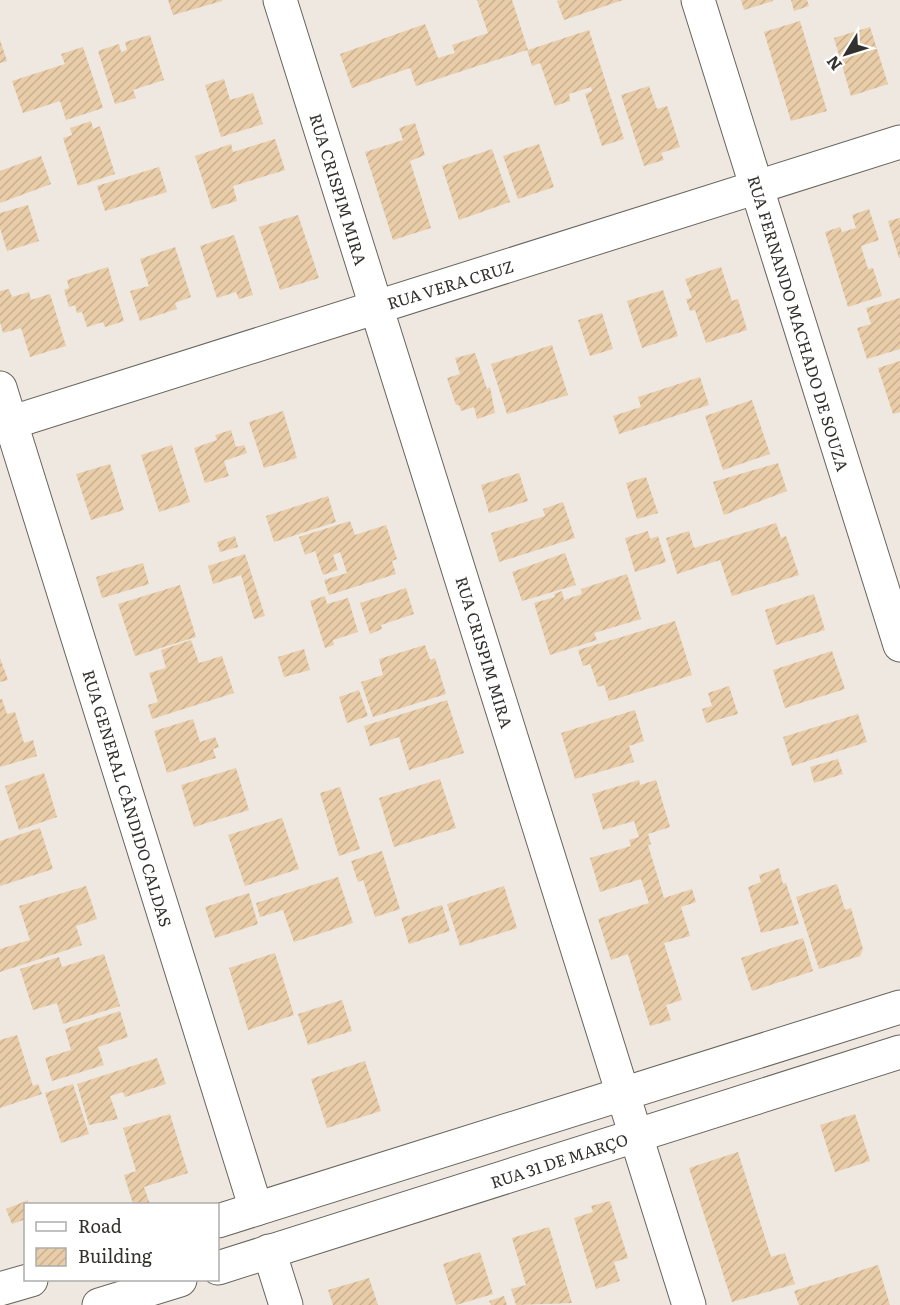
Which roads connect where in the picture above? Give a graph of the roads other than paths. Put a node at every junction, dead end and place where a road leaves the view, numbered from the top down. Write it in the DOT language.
graph roads {
  1 [pos="280,0"];
  2 [pos="698,0"];
  3 [pos="900,142"];
  4 [pos="756,187"];
  5 [pos="376,307"];
  6 [pos="0,388"];
  7 [pos="5,424"];
  8 [pos="900,645"];
  9 [pos="900,1007"];
  10 [pos="900,1052"];
  11 [pos="623,1094"];
  12 [pos="636,1136"];
  13 [pos="256,1209"];
  14 [pos="219,1221"];
  15 [pos="269,1251"];
  16 [pos="219,1268"];
  17 [pos="28,1281"];
  18 [pos="177,1281"];
  19 [pos="0,1289"];
  20 [pos="99,1305"];
  21 [pos="286,1305"];
  22 [pos="689,1305"];
  1 -- 5 [label="street, RUA CRISPIM MIRA"];
  2 -- 4 [label="street, RUA FERNANDO MACHADO DE SOUZA"];
  3 -- 4 [label="street, RUA VERA CRUZ"];
  4 -- 5 [label="street, RUA VERA CRUZ"];
  4 -- 8 [label="street, RUA FERNANDO MACHADO DE SOUZA"];
  5 -- 7 [label="street, RUA VERA CRUZ"];
  5 -- 11 [label="street, RUA CRISPIM MIRA"];
  6 -- 7 [label="street, RUA GENERAL CÂNDIDO CALDAS"];
  7 -- 13 [label="street, RUA GENERAL CÂNDIDO CALDAS"];
  9 -- 11 [label="street"];
  10 -- 12 [label="street, RUA 31 DE MARÇO"];
  11 -- 12 [label="street, RUA CRISPIM MIRA"];
  11 -- 13 [label="street"];
  12 -- 15 [label="street, RUA 31 DE MARÇO"];
  12 -- 22 [label="street, RUA CRISPIM MIRA"];
  13 -- 14 [label="street"];
  15 -- 16 [label="street, RUA 31 DE MARÇO"];
  15 -- 21 [label="street"];
  17 -- 19 [label="street"];
  18 -- 20 [label="street"];
}
